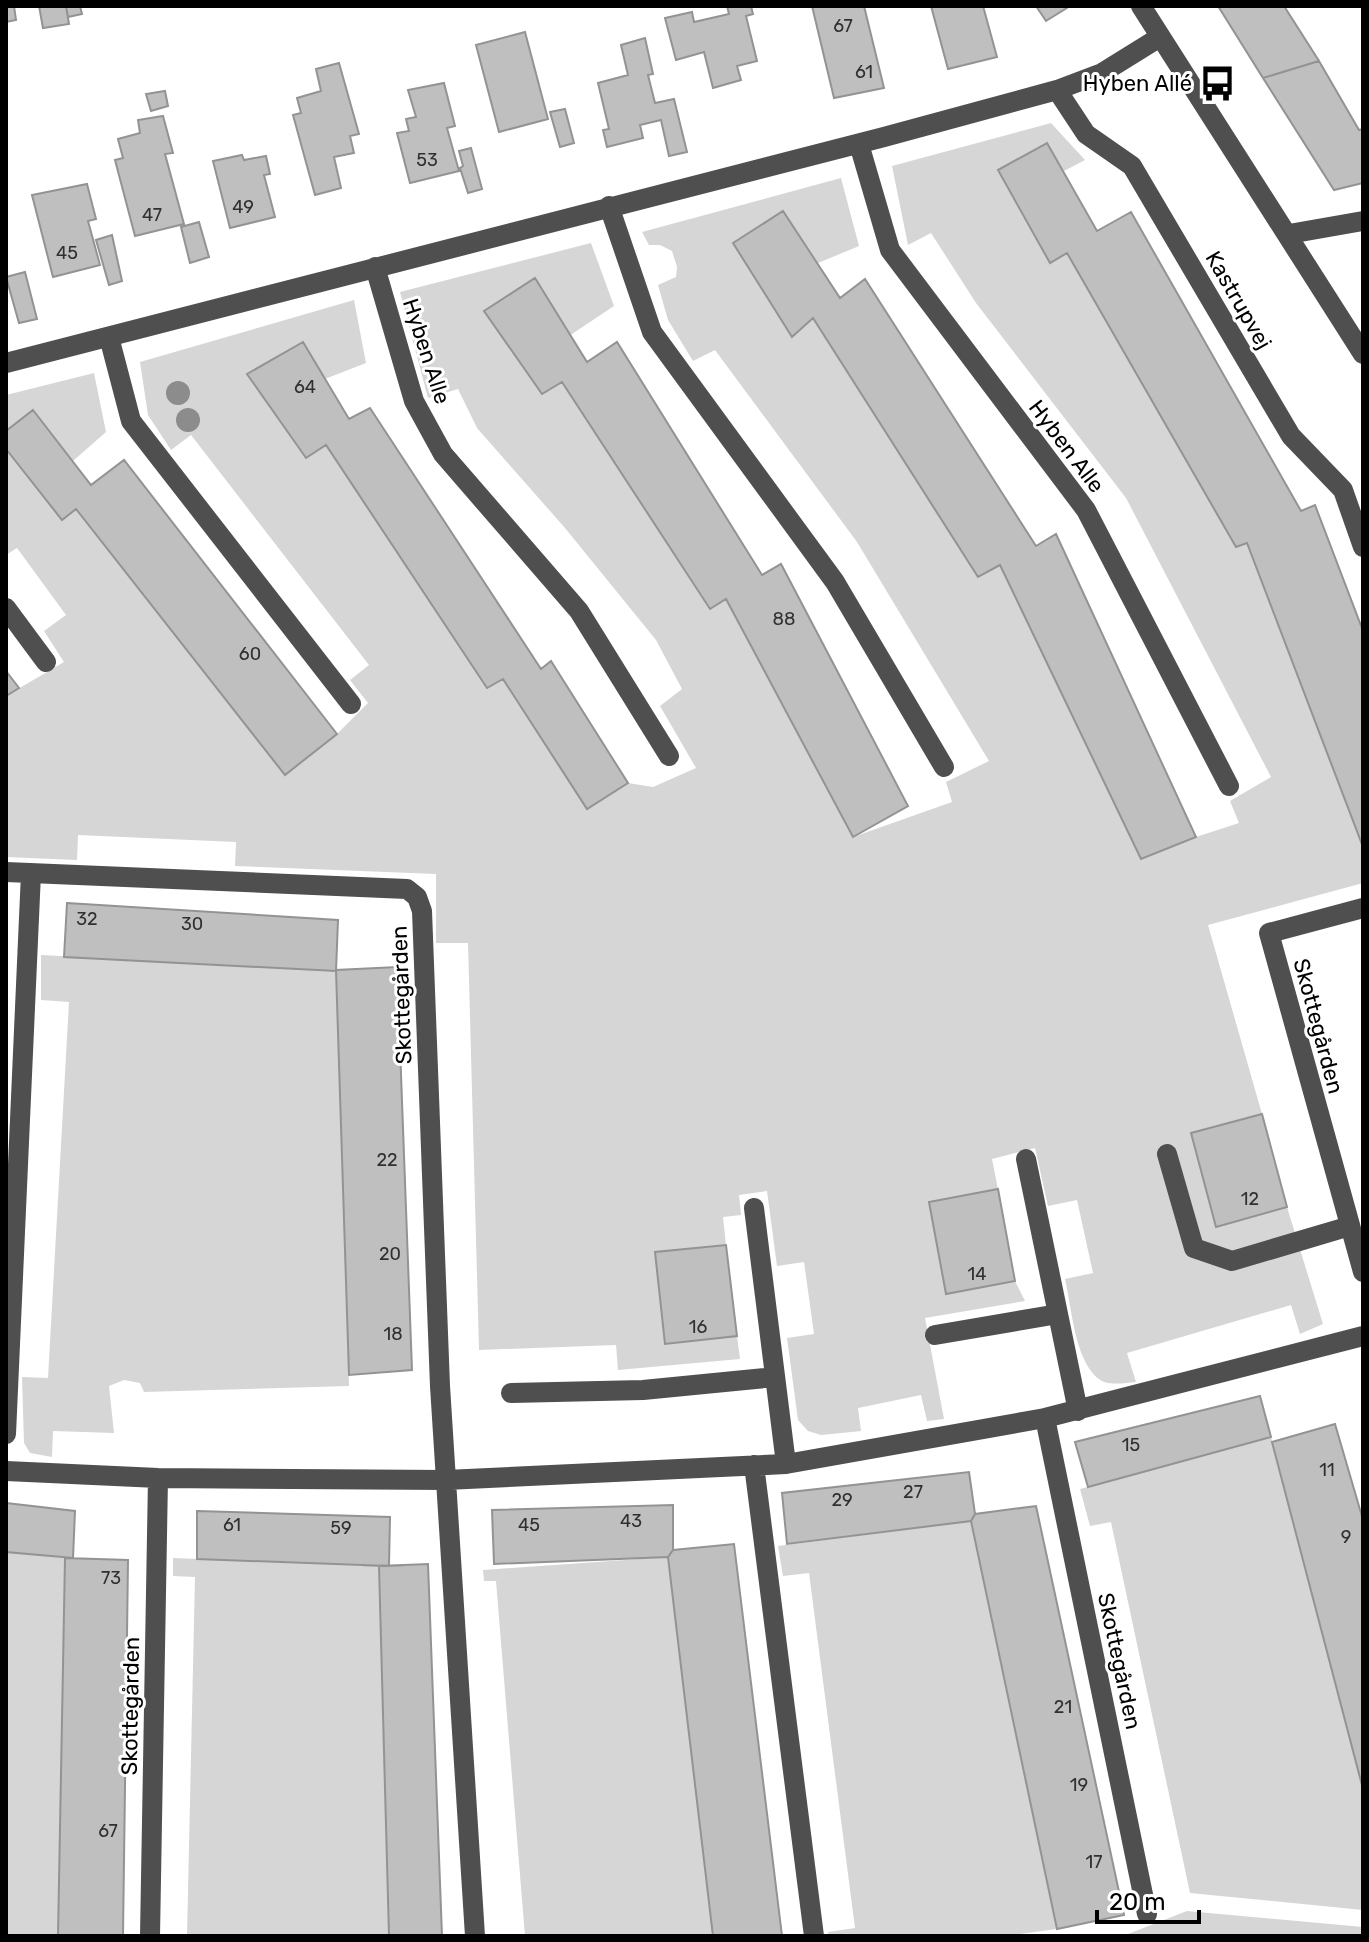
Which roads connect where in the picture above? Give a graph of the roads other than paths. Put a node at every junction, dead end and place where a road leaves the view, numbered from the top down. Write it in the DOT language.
graph roads {
  1 [pos="1141,6"];
  2 [pos="1160,37"];
  3 [pos="1057,90"];
  4 [pos="859,144"];
  5 [pos="609,206"];
  6 [pos="1363,221"];
  7 [pos="1289,234"];
  8 [pos="375,267"];
  9 [pos="109,337"];
  10 [pos="1363,354"];
  11 [pos="6,363"];
  12 [pos="1363,547"];
  13 [pos="6,608"];
  14 [pos="46,662"];
  15 [pos="351,704"];
  16 [pos="669,756"];
  17 [pos="944,767"];
  18 [pos="1229,786"];
  19 [pos="6,872"];
  20 [pos="31,873"];
  21 [pos="1363,908"];
  22 [pos="1167,1154"];
  23 [pos="1026,1159"];
  24 [pos="754,1208"];
  25 [pos="1350,1226"];
  26 [pos="1363,1272"];
  27 [pos="1058,1314"];
  28 [pos="935,1335"];
  29 [pos="1363,1336"];
  30 [pos="775,1377"];
  31 [pos="511,1393"];
  32 [pos="1078,1411"];
  33 [pos="1045,1418"];
  34 [pos="6,1434"];
  35 [pos="786,1464"];
  36 [pos="754,1465"];
  37 [pos="6,1471"];
  38 [pos="158,1478"];
  39 [pos="446,1480"];
  40 [pos="1147,1914"];
  41 [pos="150,1936"];
  42 [pos="475,1936"];
  43 [pos="814,1936"];
  1 -- 2 [label="street"];
  2 -- 3 [label="street"];
  2 -- 7 [label="street"];
  3 -- 4 [label="street"];
  3 -- 12 [label="street, Kastrupvej"];
  4 -- 5 [label="street"];
  4 -- 18 [label="street, Hyben Alle"];
  5 -- 8 [label="street"];
  5 -- 17 [label="street"];
  6 -- 7 [label="street"];
  7 -- 10 [label="street"];
  8 -- 9 [label="street"];
  8 -- 16 [label="street, Hyben Alle"];
  9 -- 11 [label="street"];
  9 -- 15 [label="street"];
  13 -- 14 [label="street"];
  19 -- 20 [label="street, Skottegården"];
  20 -- 34 [label="street"];
  20 -- 39 [label="street, Skottegården"];
  21 -- 25 [label="street, Skottegården"];
  22 -- 25 [label="street"];
  23 -- 27 [label="street"];
  24 -- 30 [label="street"];
  25 -- 26 [label="street, Skottegården"];
  27 -- 28 [label="street"];
  27 -- 32 [label="street"];
  29 -- 32 [label="street"];
  30 -- 31 [label="street"];
  30 -- 35 [label="street"];
  32 -- 33 [label="street"];
  33 -- 35 [label="street"];
  33 -- 40 [label="street, Skottegården"];
  35 -- 36 [label="street"];
  36 -- 39 [label="street"];
  36 -- 43 [label="street"];
  37 -- 38 [label="street"];
  38 -- 39 [label="street"];
  38 -- 41 [label="street, Skottegården"];
  39 -- 42 [label="street, Skottegården"];
}
